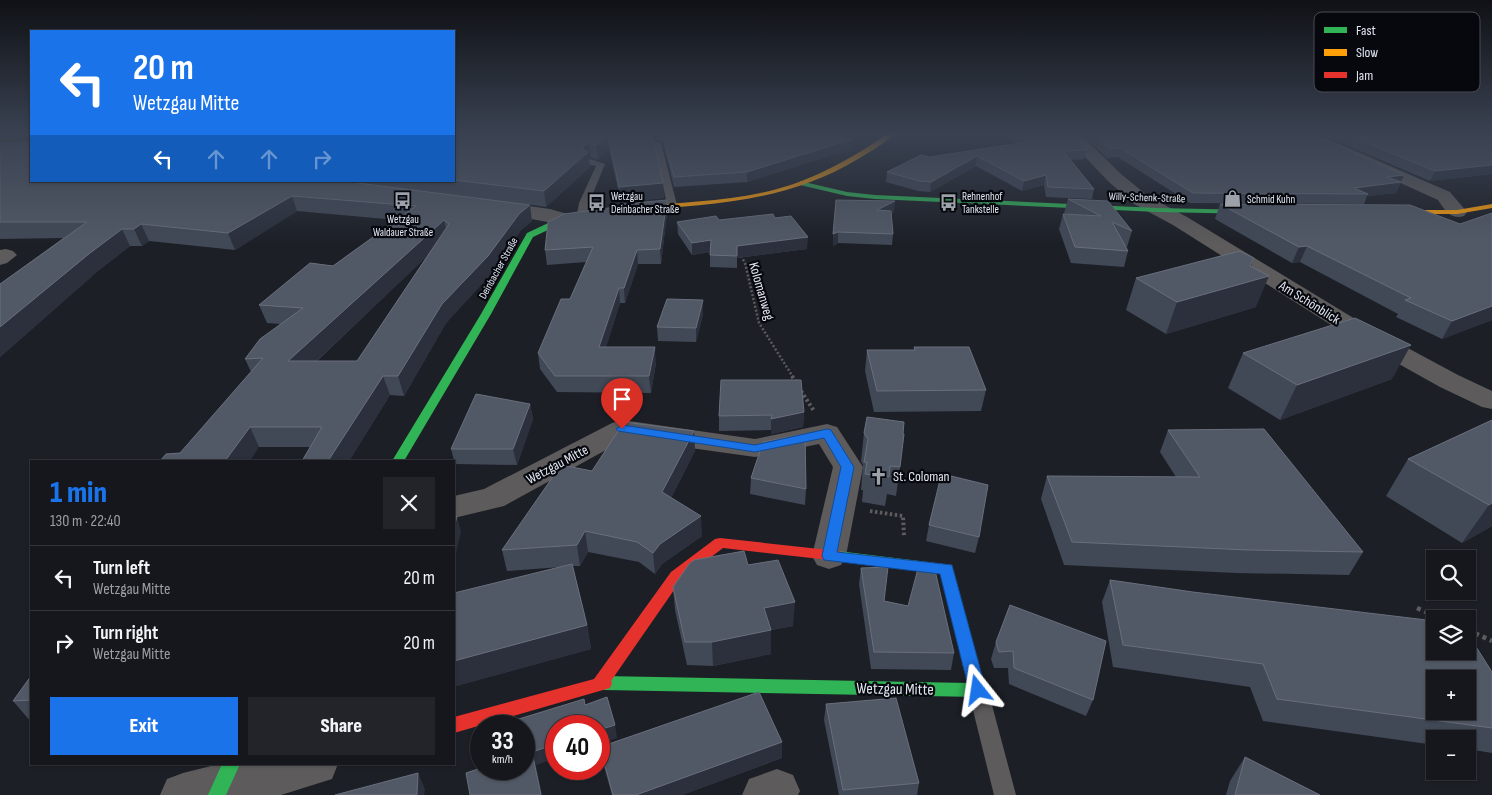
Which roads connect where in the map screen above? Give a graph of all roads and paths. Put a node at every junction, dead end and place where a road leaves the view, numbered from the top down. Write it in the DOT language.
graph roads {
  1 [pos="598,170"];
  2 [pos="664,170"];
  3 [pos="828,170"];
  4 [pos="1107,170"];
  5 [pos="1388,170"];
  6 [pos="803,183"];
  7 [pos="715,202"];
  8 [pos="672,205"];
  9 [pos="481,206"];
  10 [pos="1492,206"];
  11 [pos="620,210"];
  12 [pos="1158,210"];
  13 [pos="596,212"];
  14 [pos="1265,212"];
  15 [pos="1380,212"];
  16 [pos="1457,212"];
  17 [pos="582,214"];
  18 [pos="564,219"];
  19 [pos="1492,401"];
  20 [pos="827,433"];
  21 [pos="399,460"];
  22 [pos="455,507"];
  23 [pos="839,507"];
  24 [pos="903,526"];
  25 [pos="829,556"];
  26 [pos="1417,608"];
  27 [pos="1426,612"];
  28 [pos="1476,634"];
  29 [pos="1492,641"];
  30 [pos="600,683"];
  31 [pos="978,690"];
  32 [pos="455,725"];
  33 [pos="312,765"];
  34 [pos="213,785"];
  35 [pos="1005,795"];
  1 -- 17 [label="lane"];
  2 -- 8 [label="lane"];
  3 -- 6 [label="street"];
  4 -- 12 [label="street, Am Schönblick"];
  5 -- 16 [label="street"];
  6 -- 7 [label="street"];
  6 -- 12 [label="street, Willy-Schenk-Straße"];
  7 -- 8 [label="street"];
  7 -- 20 [label="path, Kolomanweg"];
  8 -- 11 [label="street"];
  9 -- 18 [label="street"];
  10 -- 16 [label="street"];
  12 -- 14 [label="street, Willy-Schenk-Straße"];
  12 -- 19 [label="street, Am Schönblick"];
  13 -- 17 [label="street, Deinbacher Straße"];
  15 -- 16 [label="street"];
  17 -- 18 [label="street, Deinbacher Straße"];
  18 -- 21 [label="street, Deinbacher Straße"];
  20 -- 22 [label="street, Wetzgau Mitte"];
  20 -- 23 [label="street"];
  23 -- 24 [label="path"];
  23 -- 25 [label="street"];
  25 -- 30 [label="street"];
  25 -- 31 [label="street"];
  26 -- 27 [label="path"];
  28 -- 29 [label="path"];
  30 -- 31 [label="street, Wetzgau Mitte"];
  30 -- 32 [label="street, Wetzgau Mitte"];
  31 -- 35 [label="lane"];
  33 -- 34 [label="street"];
}
